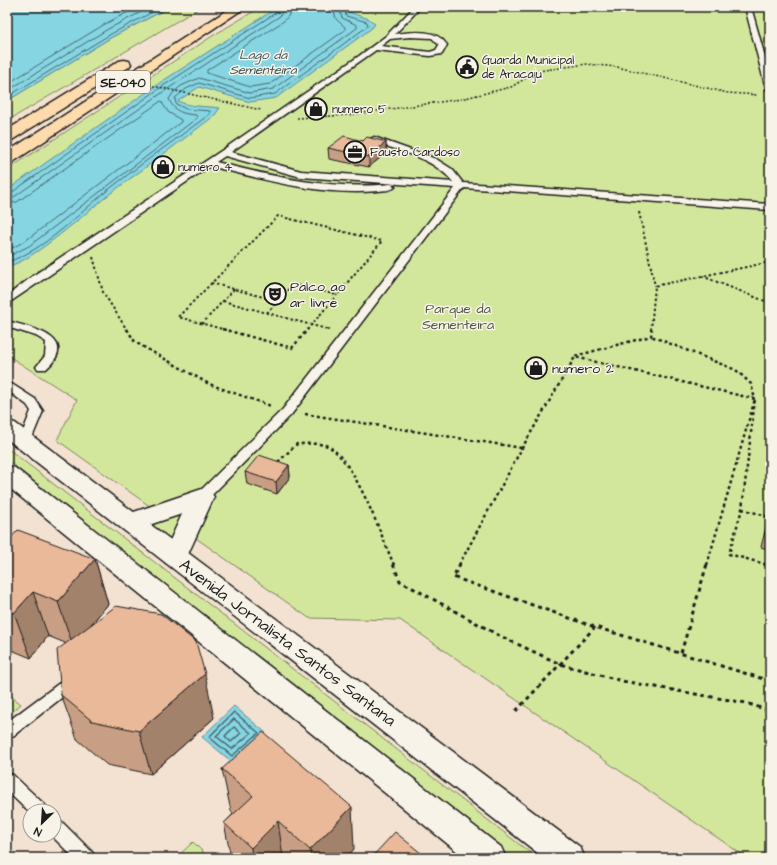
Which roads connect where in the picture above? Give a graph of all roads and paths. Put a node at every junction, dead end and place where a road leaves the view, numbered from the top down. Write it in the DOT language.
graph roads {
  1 [pos="240,7"];
  2 [pos="418,7"];
  3 [pos="748,7"];
  4 [pos="388,37"];
  5 [pos="375,48"];
  6 [pos="135,58"];
  7 [pos="148,85"];
  8 [pos="770,90"];
  9 [pos="763,95"];
  10 [pos="280,115"];
  11 [pos="7,137"];
  12 [pos="374,139"];
  13 [pos="224,153"];
  14 [pos="7,158"];
  15 [pos="209,163"];
  16 [pos="420,183"];
  17 [pos="461,186"];
  18 [pos="636,198"];
  19 [pos="770,207"];
  20 [pos="90,243"];
  21 [pos="770,262"];
  22 [pos="702,276"];
  23 [pos="211,283"];
  24 [pos="655,286"];
  25 [pos="234,289"];
  26 [pos="337,295"];
  27 [pos="223,300"];
  28 [pos="7,301"];
  29 [pos="278,301"];
  30 [pos="770,303"];
  31 [pos="266,313"];
  32 [pos="7,324"];
  33 [pos="202,324"];
  34 [pos="312,325"];
  35 [pos="346,334"];
  36 [pos="651,336"];
  37 [pos="575,356"];
  38 [pos="42,367"];
  39 [pos="7,385"];
  40 [pos="755,399"];
  41 [pos="287,412"];
  42 [pos="16,435"];
  43 [pos="522,448"];
  44 [pos="242,457"];
  45 [pos="7,474"];
  46 [pos="202,497"];
  47 [pos="742,509"];
  48 [pos="770,517"];
  49 [pos="131,522"];
  50 [pos="175,556"];
  51 [pos="770,566"];
  52 [pos="595,627"];
  53 [pos="681,653"];
  54 [pos="560,664"];
  55 [pos="86,670"];
  56 [pos="770,681"];
  57 [pos="516,711"];
  58 [pos="770,711"];
  59 [pos="7,731"];
  60 [pos="7,780"];
  61 [pos="31,803"];
  62 [pos="62,834"];
  63 [pos="86,858"];
  64 [pos="490,858"];
  65 [pos="568,858"];
  1 -- 14 [label="main road, SE-040"];
  2 -- 4 [label="lane"];
  3 -- 8 [label="lane"];
  4 -- 5 [label="lane"];
  4 -- 5 [label="lane"];
  5 -- 10 [label="lane"];
  6 -- 11 [label="main road, SE-040"];
  7 -- 10 [label="path"];
  9 -- 10 [label="path"];
  10 -- 13 [label="lane"];
  12 -- 17 [label="lane"];
  13 -- 15 [label="lane"];
  13 -- 16 [label="lane"];
  15 -- 16 [label="lane"];
  15 -- 20 [label="lane"];
  16 -- 17 [label="lane"];
  17 -- 18 [label="lane"];
  17 -- 35 [label="lane"];
  18 -- 19 [label="lane"];
  18 -- 24 [label="path"];
  20 -- 28 [label="lane"];
  20 -- 41 [label="path"];
  21 -- 22 [label="path"];
  22 -- 24 [label="path"];
  22 -- 30 [label="path"];
  23 -- 25 [label="path"];
  23 -- 26 [label="path"];
  23 -- 33 [label="path"];
  24 -- 36 [label="path"];
  25 -- 27 [label="path"];
  25 -- 29 [label="path"];
  26 -- 29 [label="path"];
  26 -- 34 [label="path"];
  27 -- 31 [label="path"];
  27 -- 33 [label="path"];
  29 -- 31 [label="path"];
  31 -- 34 [label="path"];
  32 -- 38 [label="lane"];
  33 -- 34 [label="path"];
  34 -- 35 [label="path"];
  35 -- 41 [label="lane"];
  36 -- 37 [label="path"];
  36 -- 40 [label="path"];
  37 -- 40 [label="path"];
  37 -- 43 [label="path"];
  39 -- 42 [label="lane"];
  40 -- 47 [label="path"];
  40 -- 53 [label="path"];
  41 -- 43 [label="path"];
  41 -- 44 [label="lane"];
  42 -- 49 [label="main road, Avenida Jornalista Santos Santana"];
  43 -- 52 [label="path"];
  44 -- 46 [label="lane"];
  44 -- 54 [label="path"];
  45 -- 64 [label="main road"];
  46 -- 49 [label="main road"];
  46 -- 50 [label="main road"];
  47 -- 48 [label="path"];
  47 -- 51 [label="path"];
  49 -- 50 [label="main road, Avenida Jornalista Santos Santana"];
  50 -- 65 [label="main road, Avenida Jornalista Santos Santana"];
  52 -- 53 [label="path"];
  52 -- 54 [label="path"];
  53 -- 56 [label="path"];
  54 -- 57 [label="path"];
  54 -- 58 [label="path"];
  55 -- 59 [label="lane"];
  60 -- 61 [label="lane"];
  62 -- 63 [label="lane"];
}
